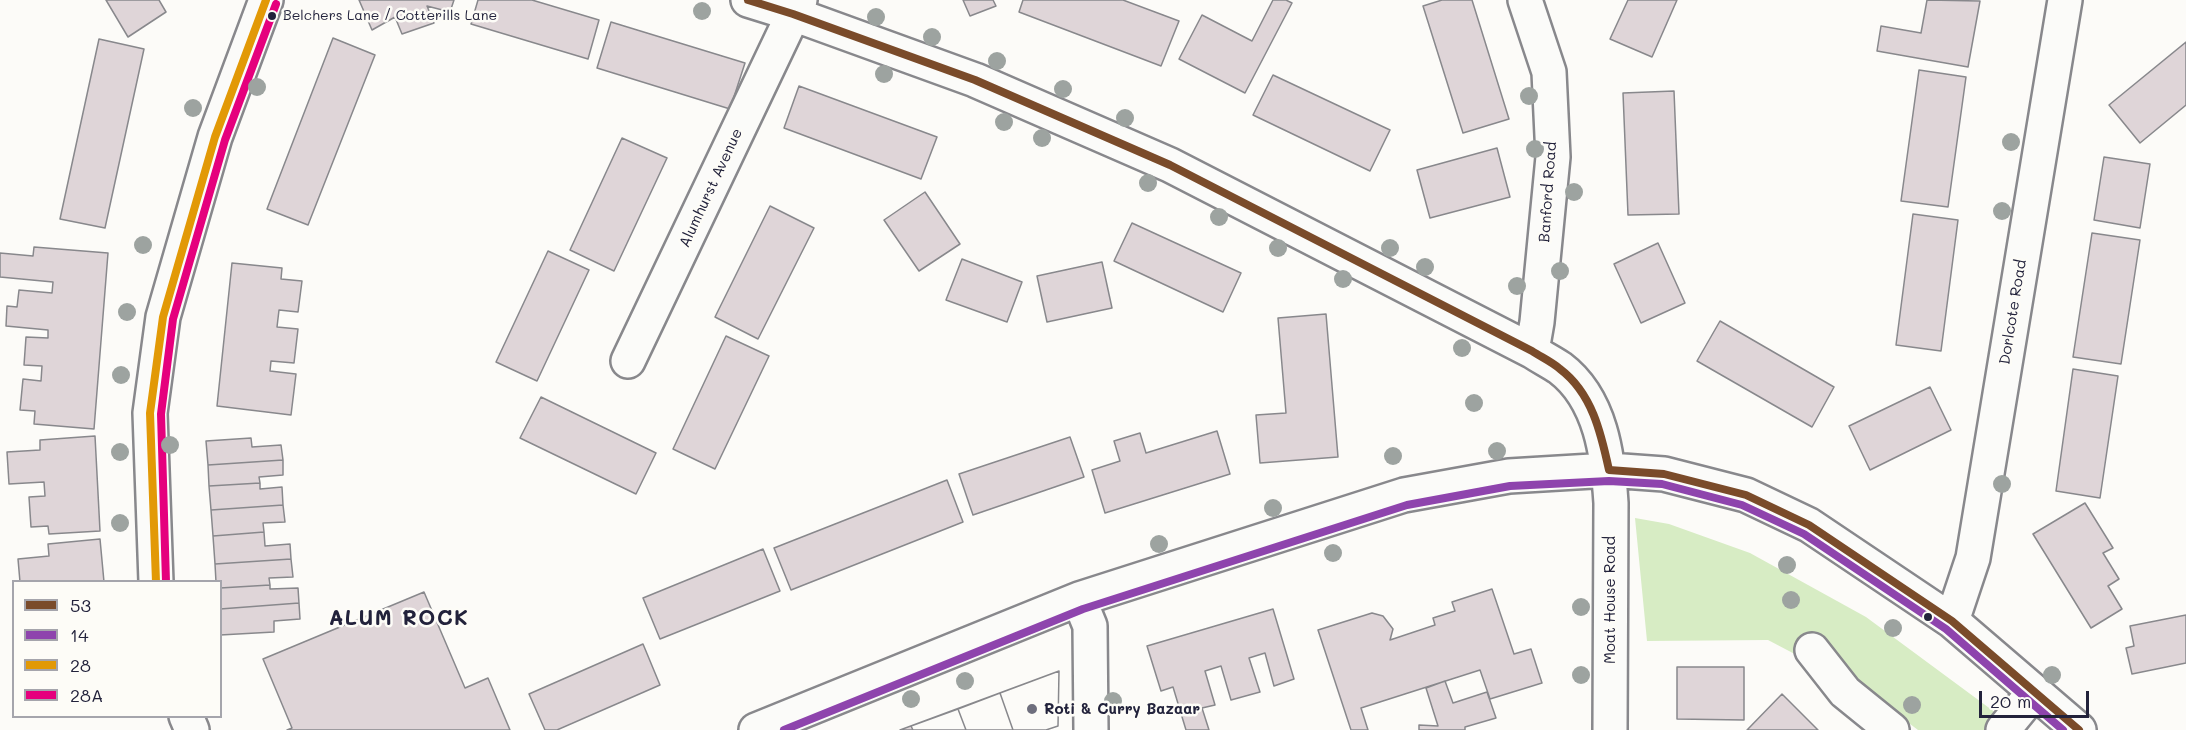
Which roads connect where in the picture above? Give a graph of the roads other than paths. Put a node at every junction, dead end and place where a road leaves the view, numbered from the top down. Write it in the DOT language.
graph roads {
  1 [pos="266,0"];
  2 [pos="747,0"];
  3 [pos="1525,0"];
  4 [pos="2065,0"];
  5 [pos="797,7"];
  6 [pos="1532,351"];
  7 [pos="628,361"];
  8 [pos="1609,470"];
  9 [pos="156,580"];
  10 [pos="1079,599"];
  11 [pos="1952,621"];
  12 [pos="1812,650"];
  13 [pos="2034,692"];
  14 [pos="756,730"];
  15 [pos="1091,730"];
  16 [pos="1610,730"];
  17 [pos="1892,730"];
  18 [pos="2003,730"];
  19 [pos="2079,730"];
  1 -- 9 [label="street"];
  2 -- 5 [label="street, Moat House Road"];
  3 -- 6 [label="street, Banford Road"];
  4 -- 11 [label="street, Dorlcote Road"];
  5 -- 6 [label="street, Moat House Road"];
  5 -- 7 [label="street, Alumhurst Avenue"];
  6 -- 8 [label="street, Moat House Road"];
  8 -- 10 [label="street"];
  8 -- 11 [label="street"];
  8 -- 16 [label="street, Moat House Road"];
  10 -- 14 [label="street"];
  10 -- 15 [label="street"];
  11 -- 13 [label="street"];
  12 -- 17 [label="street"];
  13 -- 18 [label="street"];
  13 -- 19 [label="street"];
}
